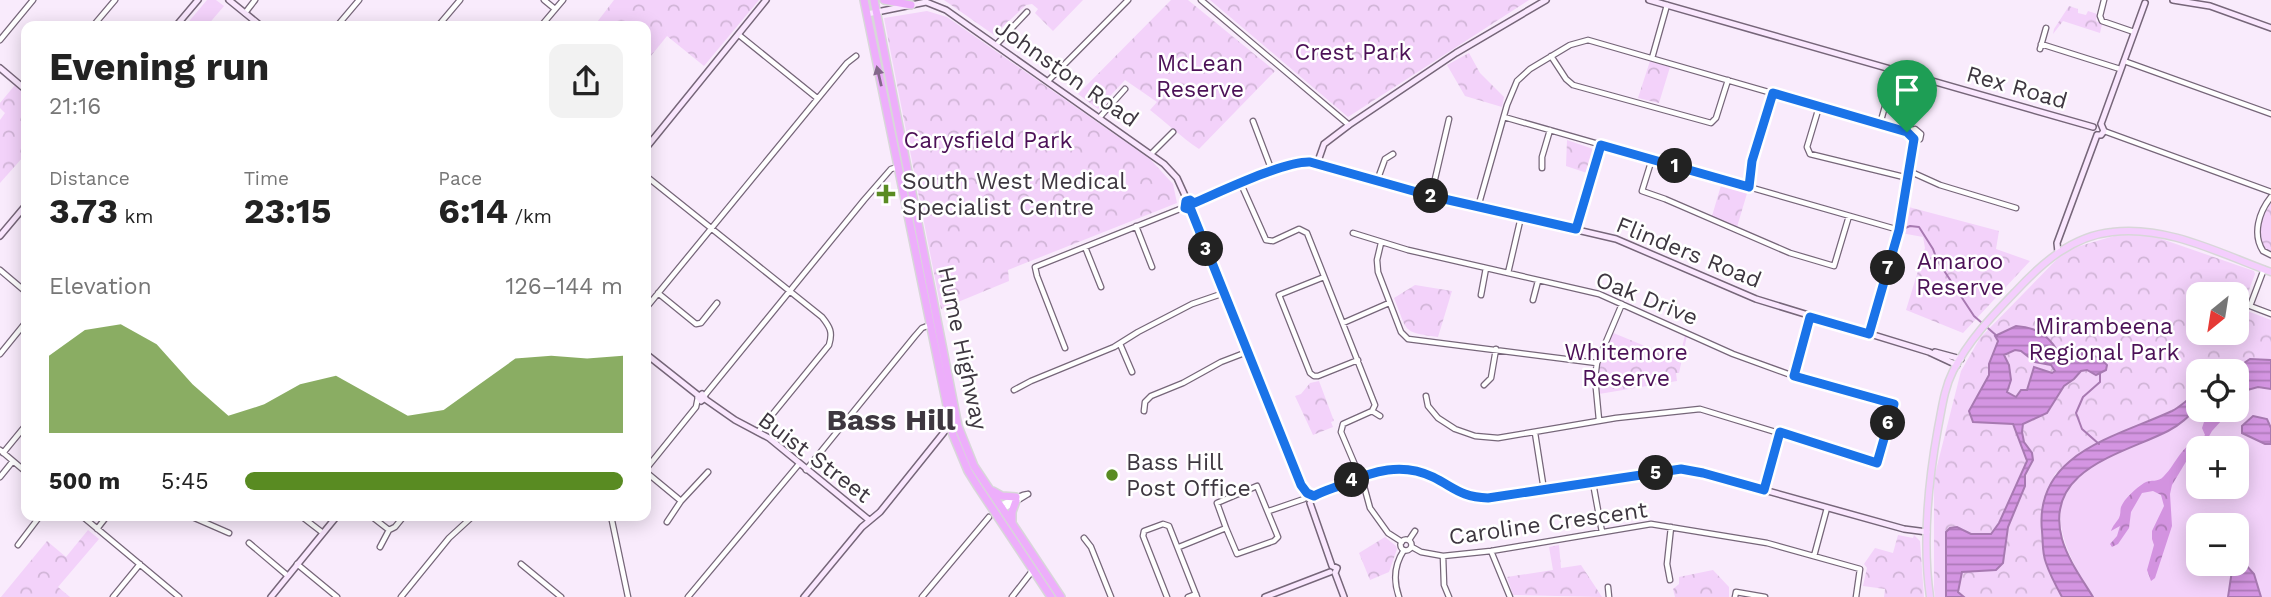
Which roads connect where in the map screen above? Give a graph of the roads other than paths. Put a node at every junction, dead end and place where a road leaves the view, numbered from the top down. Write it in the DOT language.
graph roads {
  1 [pos="33,0"];
  2 [pos="115,0"];
  3 [pos="198,0"];
  4 [pos="229,0"];
  5 [pos="255,0"];
  6 [pos="359,0"];
  7 [pos="460,0"];
  8 [pos="544,0"];
  9 [pos="563,0"];
  10 [pos="766,0"];
  11 [pos="864,0"];
  12 [pos="874,0"];
  13 [pos="884,0"];
  14 [pos="1128,0"];
  15 [pos="1201,0"];
  16 [pos="1546,0"];
  17 [pos="1648,0"];
  18 [pos="2104,0"];
  19 [pos="2173,0"];
  20 [pos="925,1"];
  21 [pos="2145,1"];
  22 [pos="911,5"];
  23 [pos="1667,5"];
  24 [pos="555,9"];
  25 [pos="876,12"];
  26 [pos="1027,12"];
  27 [pos="245,13"];
  28 [pos="867,14"];
  29 [pos="97,21"];
  30 [pos="180,21"];
  31 [pos="255,21"];
  32 [pos="341,21"];
  33 [pos="442,21"];
  34 [pos="545,21"];
  35 [pos="2271,28"];
  36 [pos="2046,29"];
  37 [pos="2134,32"];
  38 [pos="739,35"];
  39 [pos="0,40"];
  40 [pos="996,45"];
  41 [pos="856,56"];
  42 [pos="1551,57"];
  43 [pos="1652,58"];
  44 [pos="2124,61"];
  45 [pos="0,68"];
  46 [pos="2120,69"];
  47 [pos="1895,71"];
  48 [pos="1728,80"];
  49 [pos="1048,81"];
  50 [pos="21,86"];
  51 [pos="1125,89"];
  52 [pos="1773,93"];
  53 [pos="817,98"];
  54 [pos="1819,107"];
  55 [pos="2271,114"];
  56 [pos="1504,117"];
  57 [pos="1099,118"];
  58 [pos="1449,119"];
  59 [pos="1253,121"];
  60 [pos="1880,124"];
  61 [pos="2101,124"];
  62 [pos="1349,125"];
  63 [pos="2093,127"];
  64 [pos="1550,130"];
  65 [pos="2104,131"];
  66 [pos="1174,132"];
  67 [pos="2097,135"];
  68 [pos="651,142"];
  69 [pos="1601,145"];
  70 [pos="1151,154"];
  71 [pos="1393,154"];
  72 [pos="1652,159"];
  73 [pos="1317,164"];
  74 [pos="898,167"];
  75 [pos="1542,168"];
  76 [pos="1909,171"];
  77 [pos="1272,172"];
  78 [pos="1908,178"];
  79 [pos="651,180"];
  80 [pos="1377,181"];
  81 [pos="1241,184"];
  82 [pos="1749,187"];
  83 [pos="2271,195"];
  84 [pos="1431,196"];
  85 [pos="1189,205"];
  86 [pos="1478,207"];
  87 [pos="2016,208"];
  88 [pos="21,211"];
  89 [pos="1849,216"];
  90 [pos="1521,217"];
  91 [pos="1136,226"];
  92 [pos="710,229"];
  93 [pos="1576,229"];
  94 [pos="1899,230"];
  95 [pos="1353,233"];
  96 [pos="0,236"];
  97 [pos="1381,243"];
  98 [pos="1085,247"];
  99 [pos="2058,252"];
  100 [pos="2271,255"];
  101 [pos="1152,267"];
  102 [pos="1486,268"];
  103 [pos="0,270"];
  104 [pos="2267,270"];
  105 [pos="1508,273"];
  106 [pos="1324,277"];
  107 [pos="1538,281"];
  108 [pos="1101,287"];
  109 [pos="21,288"];
  110 [pos="657,293"];
  111 [pos="790,293"];
  112 [pos="1224,293"];
  113 [pos="1481,295"];
  114 [pos="1533,300"];
  115 [pos="651,301"];
  116 [pos="717,303"];
  117 [pos="1389,303"];
  118 [pos="1622,304"];
  119 [pos="2271,314"];
  120 [pos="1810,317"];
  121 [pos="1343,323"];
  122 [pos="930,325"];
  123 [pos="21,328"];
  124 [pos="1869,334"];
  125 [pos="1120,344"];
  126 [pos="1065,348"];
  127 [pos="1496,349"];
  128 [pos="1247,352"];
  129 [pos="0,354"];
  130 [pos="651,358"];
  131 [pos="1358,360"];
  132 [pos="1959,362"];
  133 [pos="1597,363"];
  134 [pos="1132,372"];
  135 [pos="1794,376"];
  136 [pos="1484,385"];
  137 [pos="1014,390"];
  138 [pos="1426,396"];
  139 [pos="702,397"];
  140 [pos="1144,411"];
  141 [pos="1372,411"];
  142 [pos="1380,416"];
  143 [pos="1599,421"];
  144 [pos="954,427"];
  145 [pos="21,430"];
  146 [pos="758,432"];
  147 [pos="1780,432"];
  148 [pos="1535,433"];
  149 [pos="2,451"];
  150 [pos="13,461"];
  151 [pos="799,464"];
  152 [pos="651,465"];
  153 [pos="21,468"];
  154 [pos="806,470"];
  155 [pos="708,472"];
  156 [pos="651,475"];
  157 [pos="0,477"];
  158 [pos="1357,479"];
  159 [pos="1593,483"];
  160 [pos="989,489"];
  161 [pos="1544,490"];
  162 [pos="1764,490"];
  163 [pos="1309,498"];
  164 [pos="1016,499"];
  165 [pos="681,501"];
  166 [pos="1827,508"];
  167 [pos="996,511"];
  168 [pos="1269,511"];
  169 [pos="869,520"];
  170 [pos="36,521"];
  171 [pos="88,521"];
  172 [pos="103,521"];
  173 [pos="201,521"];
  174 [pos="307,521"];
  175 [pos="333,521"];
  176 [pos="377,521"];
  177 [pos="400,521"];
  178 [pos="468,521"];
  179 [pos="612,521"];
  180 [pos="667,522"];
  181 [pos="1012,523"];
  182 [pos="1671,527"];
  183 [pos="1226,528"];
  184 [pos="97,529"];
  185 [pos="389,530"];
  186 [pos="1415,531"];
  187 [pos="1602,532"];
  188 [pos="1927,532"];
  189 [pos="229,533"];
  190 [pos="323,533"];
  191 [pos="1084,538"];
  192 [pos="1409,540"];
  193 [pos="1402,542"];
  194 [pos="248,543"];
  195 [pos="18,545"];
  196 [pos="380,547"];
  197 [pos="1179,547"];
  198 [pos="1412,547"];
  199 [pos="1404,550"];
  200 [pos="1491,551"];
  201 [pos="1443,556"];
  202 [pos="1814,556"];
  203 [pos="140,564"];
  204 [pos="297,564"];
  205 [pos="521,564"];
  206 [pos="1033,570"];
  207 [pos="1332,570"];
  208 [pos="288,576"];
  209 [pos="1670,580"];
  210 [pos="1608,587"];
  211 [pos="1196,596"];
  212 [pos="113,597"];
  213 [pos="179,597"];
  214 [pos="271,597"];
  215 [pos="337,597"];
  216 [pos="401,597"];
  217 [pos="561,597"];
  218 [pos="628,597"];
  219 [pos="688,597"];
  220 [pos="804,597"];
  221 [pos="922,597"];
  222 [pos="1012,597"];
  223 [pos="1051,597"];
  224 [pos="1061,597"];
  225 [pos="1111,597"];
  226 [pos="1167,597"];
  227 [pos="1188,597"];
  228 [pos="1265,597"];
  229 [pos="1345,597"];
  230 [pos="1399,597"];
  231 [pos="1449,597"];
  232 [pos="1510,597"];
  233 [pos="1609,597"];
  234 [pos="1735,597"];
  235 [pos="1765,597"];
  236 [pos="1856,597"];
  237 [pos="1930,597"];
  1 -- 39 [label="street"];
  2 -- 29 [label="street"];
  3 -- 30 [label="street"];
  4 -- 27 [label="street"];
  5 -- 27 [label="street"];
  6 -- 32 [label="street"];
  7 -- 33 [label="street"];
  8 -- 24 [label="street"];
  9 -- 24 [label="street"];
  10 -- 38 [label="street"];
  11 -- 28 [label="highway, Hume Highway"];
  12 -- 25 [label="highway, Hume Highway"];
  13 -- 22 [label="highway"];
  14 -- 49 [label="street"];
  15 -- 62 [label="street"];
  16 -- 62 [label="street"];
  17 -- 23 [label="street, Rex Road"];
  18 -- 37 [label="street"];
  19 -- 35 [label="street"];
  20 -- 22 [label="street, Johnston Road"];
  20 -- 40 [label="street, Johnston Road"];
  21 -- 37 [label="street"];
  22 -- 25 [label="street, Johnston Road"];
  23 -- 43 [label="street"];
  23 -- 47 [label="street, Rex Road"];
  24 -- 34 [label="street"];
  25 -- 28 [label="street, Johnston Road"];
  25 -- 144 [label="highway, Hume Highway"];
  26 -- 40 [label="street"];
  27 -- 31 [label="street"];
  74 -- 28 [label="highway, Hume Highway, one-way"];
  36 -- 46 [label="street"];
  37 -- 44 [label="street"];
  38 -- 53 [label="street"];
  38 -- 68 [label="street"];
  40 -- 49 [label="street, Johnston Road"];
  41 -- 53 [label="street"];
  42 -- 43 [label="street"];
  42 -- 48 [label="street"];
  42 -- 56 [label="street"];
  43 -- 48 [label="street"];
  44 -- 46 [label="street"];
  44 -- 55 [label="street"];
  45 -- 50 [label="street"];
  46 -- 61 [label="street"];
  47 -- 60 [label="street"];
  47 -- 63 [label="street, Rex Road"];
  48 -- 52 [label="street"];
  49 -- 57 [label="street, Johnston Road"];
  51 -- 57 [label="street"];
  52 -- 54 [label="street"];
  52 -- 82 [label="street"];
  53 -- 92 [label="street"];
  54 -- 60 [label="street"];
  54 -- 78 [label="street"];
  56 -- 64 [label="street"];
  56 -- 86 [label="street"];
  57 -- 70 [label="street, Johnston Road"];
  58 -- 84 [label="street"];
  59 -- 77 [label="street"];
  60 -- 76 [label="street"];
  61 -- 63 [label="street"];
  61 -- 65 [label="street"];
  62 -- 73 [label="street"];
  63 -- 67 [label="street"];
  64 -- 69 [label="street"];
  64 -- 75 [label="street"];
  65 -- 67 [label="street"];
  65 -- 83 [label="street"];
  66 -- 70 [label="street"];
  67 -- 99 [label="street"];
  69 -- 72 [label="street"];
  69 -- 93 [label="street"];
  70 -- 85 [label="street, Johnston Road"];
  71 -- 80 [label="street"];
  72 -- 82 [label="street"];
  72 -- 89 [label="street"];
  73 -- 77 [label="street, Flinders Road"];
  73 -- 80 [label="street, Flinders Road"];
  74 -- 111 [label="street"];
  74 -- 122 [label="highway, Hume Highway"];
  76 -- 78 [label="street"];
  76 -- 87 [label="street"];
  77 -- 81 [label="street, Flinders Road"];
  78 -- 94 [label="street"];
  79 -- 92 [label="street"];
  80 -- 84 [label="street, Flinders Road"];
  81 -- 85 [label="street, Flinders Road"];
  81 -- 106 [label="street"];
  82 -- 89 [label="street"];
  83 -- 100 [label="street"];
  84 -- 86 [label="street, Flinders Road"];
  85 -- 91 [label="street"];
  85 -- 112 [label="street, Johnston Road"];
  86 -- 90 [label="street, Flinders Road"];
  88 -- 96 [label="street"];
  89 -- 94 [label="street"];
  90 -- 93 [label="street, Flinders Road"];
  90 -- 105 [label="street"];
  91 -- 98 [label="street"];
  91 -- 101 [label="street"];
  92 -- 110 [label="street"];
  92 -- 111 [label="street"];
  93 -- 120 [label="street, Flinders Road"];
  94 -- 124 [label="street"];
  95 -- 97 [label="street, Oak Drive"];
  97 -- 102 [label="street, Oak Drive"];
  97 -- 117 [label="street"];
  98 -- 108 [label="street"];
  98 -- 126 [label="street"];
  99 -- 104 [label="main road"];
  99 -- 132 [label="main road"];
  102 -- 105 [label="street, Oak Drive"];
  102 -- 113 [label="street"];
  103 -- 109 [label="street"];
  104 -- 119 [label="street"];
  105 -- 107 [label="street, Oak Drive"];
  106 -- 121 [label="street"];
  106 -- 131 [label="street"];
  107 -- 114 [label="street"];
  107 -- 118 [label="street, Oak Drive"];
  110 -- 115 [label="street"];
  110 -- 116 [label="street"];
  111 -- 139 [label="street"];
  111 -- 146 [label="street"];
  112 -- 125 [label="street"];
  112 -- 128 [label="street, Johnston Road"];
  117 -- 121 [label="street"];
  117 -- 127 [label="street"];
  118 -- 133 [label="street"];
  118 -- 135 [label="street, Oak Drive"];
  120 -- 124 [label="street, Flinders Road"];
  120 -- 135 [label="street"];
  121 -- 131 [label="street"];
  122 -- 144 [label="highway, Hume Highway"];
  122 -- 154 [label="street"];
  123 -- 129 [label="street"];
  124 -- 132 [label="street, Flinders Road"];
  125 -- 134 [label="street"];
  125 -- 137 [label="street"];
  127 -- 133 [label="street"];
  127 -- 136 [label="street"];
  128 -- 140 [label="street"];
  128 -- 163 [label="street, Johnston Road"];
  130 -- 139 [label="street, Buist Street"];
  131 -- 141 [label="street"];
  132 -- 188 [label="main road"];
  133 -- 143 [label="street"];
  135 -- 147 [label="street, Oak Drive"];
  138 -- 148 [label="street"];
  139 -- 146 [label="street, Buist Street"];
  139 -- 152 [label="street"];
  141 -- 142 [label="street"];
  141 -- 158 [label="street"];
  143 -- 147 [label="street"];
  143 -- 148 [label="street"];
  144 -- 160 [label="highway, Hume Highway"];
  144 -- 167 [label="highway, Hume Highway"];
  144 -- 169 [label="street"];
  145 -- 149 [label="street"];
  146 -- 151 [label="street, Buist Street"];
  147 -- 162 [label="street"];
  148 -- 161 [label="street"];
  149 -- 150 [label="street"];
  150 -- 153 [label="street"];
  150 -- 157 [label="street"];
  151 -- 154 [label="street, Buist Street"];
  151 -- 219 [label="street"];
  154 -- 169 [label="street, Buist Street"];
  155 -- 165 [label="street"];
  156 -- 165 [label="street"];
  158 -- 161 [label="street"];
  158 -- 163 [label="street"];
  158 -- 193 [label="street"];
  159 -- 161 [label="street"];
  159 -- 162 [label="street"];
  159 -- 187 [label="street"];
  160 -- 164 [label="highway"];
  160 -- 167 [label="highway, Hume Highway"];
  162 -- 166 [label="street"];
  163 -- 168 [label="street"];
  163 -- 207 [label="street, Johnston Road"];
  164 -- 167 [label="street"];
  164 -- 181 [label="highway"];
  165 -- 180 [label="street"];
  166 -- 188 [label="street"];
  166 -- 202 [label="street"];
  167 -- 181 [label="highway, Hume Highway"];
  167 -- 206 [label="highway, Hume Highway"];
  167 -- 221 [label="street"];
  168 -- 183 [label="street"];
  168 -- 183 [label="street"];
  169 -- 220 [label="street"];
  170 -- 195 [label="street"];
  171 -- 184 [label="street"];
  172 -- 184 [label="street"];
  173 -- 189 [label="street"];
  174 -- 190 [label="street"];
  175 -- 190 [label="street"];
  176 -- 185 [label="street"];
  177 -- 185 [label="street"];
  178 -- 216 [label="street"];
  179 -- 218 [label="street"];
  181 -- 224 [label="highway, Hume Highway"];
  182 -- 187 [label="street, Caroline Crescent"];
  182 -- 202 [label="street, Caroline Crescent"];
  182 -- 209 [label="street"];
  183 -- 197 [label="street"];
  184 -- 203 [label="street"];
  185 -- 196 [label="street"];
  186 -- 192 [label="street"];
  187 -- 200 [label="street, Caroline Crescent"];
  188 -- 237 [label="main road"];
  190 -- 204 [label="street"];
  191 -- 225 [label="street"];
  192 -- 193 [label="street"];
  192 -- 198 [label="street"];
  193 -- 199 [label="street"];
  194 -- 208 [label="street"];
  197 -- 211 [label="street"];
  197 -- 226 [label="street"];
  198 -- 199 [label="street"];
  198 -- 201 [label="street, Caroline Crescent"];
  199 -- 230 [label="street"];
  200 -- 201 [label="street, Caroline Crescent"];
  200 -- 232 [label="street"];
  201 -- 231 [label="street"];
  202 -- 236 [label="street, Caroline Crescent"];
  203 -- 212 [label="street"];
  203 -- 213 [label="street"];
  204 -- 208 [label="street"];
  204 -- 215 [label="street"];
  205 -- 217 [label="street"];
  206 -- 222 [label="street"];
  206 -- 223 [label="highway, Hume Highway"];
  207 -- 228 [label="street"];
  207 -- 229 [label="street, Johnston Road"];
  208 -- 214 [label="street"];
  210 -- 233 [label="street"];
  211 -- 227 [label="street"];
  234 -- 235 [label="street"];
}
